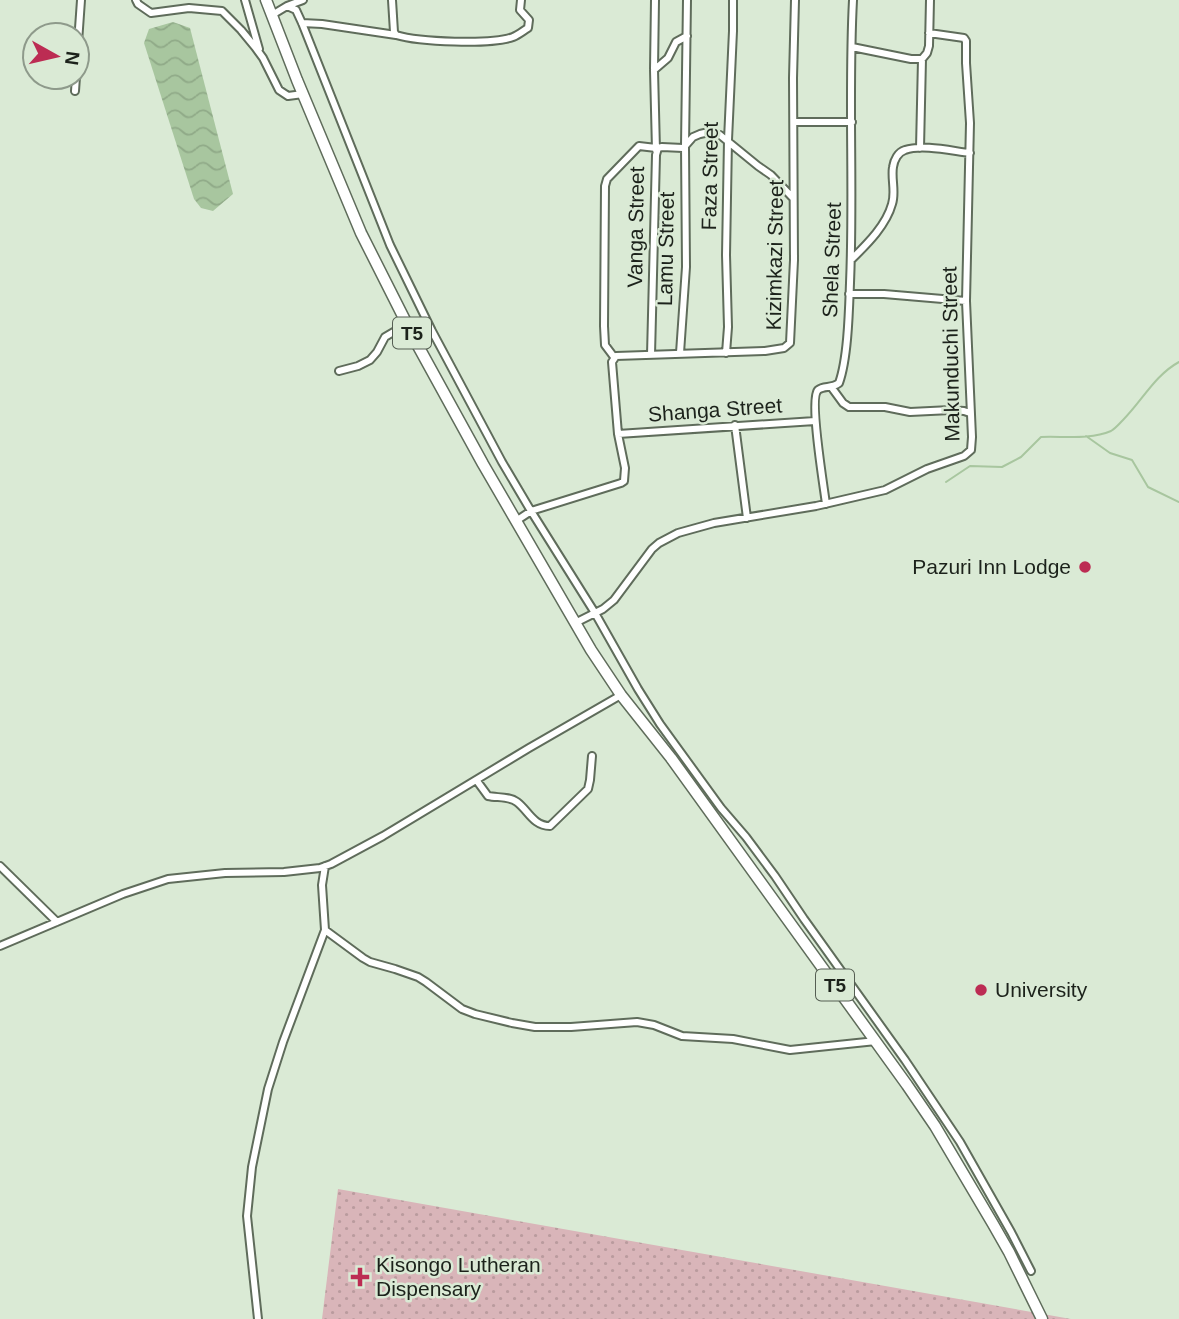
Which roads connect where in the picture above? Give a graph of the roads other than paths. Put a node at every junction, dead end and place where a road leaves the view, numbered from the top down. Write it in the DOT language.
graph roads {
  1 [pos="79,0"];
  2 [pos="147,0"];
  3 [pos="245,0"];
  4 [pos="266,0"];
  5 [pos="303,0"];
  6 [pos="392,0"];
  7 [pos="521,0"];
  8 [pos="655,0"];
  9 [pos="687,0"];
  10 [pos="733,0"];
  11 [pos="795,0"];
  12 [pos="853,0"];
  13 [pos="930,0"];
  14 [pos="137,2"];
  15 [pos="287,6"];
  16 [pos="272,15"];
  17 [pos="78,21"];
  18 [pos="302,23"];
  19 [pos="929,33"];
  20 [pos="396,35"];
  21 [pos="687,36"];
  22 [pos="852,47"];
  23 [pos="261,55"];
  24 [pos="922,59"];
  25 [pos="654,69"];
  26 [pos="303,94"];
  27 [pos="795,122"];
  28 [pos="852,122"];
  29 [pos="728,140"];
  30 [pos="685,146"];
  31 [pos="920,148"];
  32 [pos="656,150"];
  33 [pos="970,153"];
  34 [pos="794,198"];
  35 [pos="851,260"];
  36 [pos="849,294"];
  37 [pos="966,302"];
  38 [pos="407,324"];
  39 [pos="680,353"];
  40 [pos="726,353"];
  41 [pos="651,355"];
  42 [pos="614,357"];
  43 [pos="339,371"];
  44 [pos="832,387"];
  45 [pos="970,413"];
  46 [pos="815,421"];
  47 [pos="735,425"];
  48 [pos="618,434"];
  49 [pos="826,504"];
  50 [pos="531,511"];
  51 [pos="747,518"];
  52 [pos="516,521"];
  53 [pos="595,612"];
  54 [pos="575,623"];
  55 [pos="621,695"];
  56 [pos="592,755"];
  57 [pos="477,781"];
  58 [pos="0,866"];
  59 [pos="325,866"];
  60 [pos="57,922"];
  61 [pos="325,930"];
  62 [pos="0,946"];
  63 [pos="876,1041"];
  64 [pos="1031,1270"];
  65 [pos="258,1319"];
  66 [pos="1042,1319"];
  1 -- 17 [label="street"];
  2 -- 14 [label="street"];
  3 -- 23 [label="street"];
  4 -- 16 [label="highway, T5"];
  5 -- 15 [label="street"];
  6 -- 20 [label="street"];
  7 -- 20 [label="street"];
  8 -- 25 [label="street"];
  9 -- 21 [label="street"];
  10 -- 29 [label="street, Faza Street"];
  11 -- 27 [label="street, Kizimkazi Street"];
  12 -- 22 [label="street, Shela Street"];
  13 -- 19 [label="street"];
  14 -- 23 [label="street"];
  15 -- 16 [label="street"];
  15 -- 18 [label="street"];
  16 -- 26 [label="highway, T5"];
  18 -- 20 [label="street"];
  18 -- 50 [label="street"];
  19 -- 24 [label="street"];
  19 -- 33 [label="street, Makunduchi Street"];
  21 -- 25 [label="street"];
  21 -- 30 [label="street"];
  22 -- 24 [label="street"];
  22 -- 28 [label="street, Shela Street"];
  23 -- 26 [label="street"];
  24 -- 31 [label="street"];
  25 -- 32 [label="street"];
  26 -- 38 [label="highway, T5"];
  27 -- 28 [label="street"];
  27 -- 34 [label="street, Kizimkazi Street"];
  28 -- 35 [label="street, Shela Street"];
  29 -- 30 [label="street, Vanga Street"];
  29 -- 34 [label="street"];
  29 -- 40 [label="street, Faza Street"];
  30 -- 32 [label="street, Vanga Street"];
  30 -- 39 [label="street, Lamu Street"];
  31 -- 33 [label="street"];
  31 -- 35 [label="street"];
  32 -- 41 [label="street, Vanga Street"];
  32 -- 42 [label="street"];
  33 -- 37 [label="street, Makunduchi Street"];
  34 -- 40 [label="street, Kizimkazi Street"];
  35 -- 36 [label="street, Shela Street"];
  36 -- 37 [label="street"];
  36 -- 44 [label="street, Shela Street"];
  37 -- 45 [label="street, Makunduchi Street"];
  38 -- 43 [label="street"];
  38 -- 52 [label="highway, T5"];
  39 -- 40 [label="street, Kizimkazi Street"];
  39 -- 41 [label="street, Kizimkazi Street"];
  41 -- 42 [label="street, Kizimkazi Street"];
  42 -- 48 [label="street"];
  44 -- 45 [label="street"];
  44 -- 46 [label="street, Shela Street"];
  45 -- 49 [label="street, Makunduchi Street"];
  46 -- 47 [label="street, Shanga Street"];
  46 -- 49 [label="street, Shela Street"];
  47 -- 48 [label="street, Shanga Street"];
  47 -- 51 [label="street"];
  48 -- 50 [label="street"];
  49 -- 51 [label="street, Makunduchi Street"];
  50 -- 52 [label="street"];
  50 -- 53 [label="street"];
  51 -- 53 [label="street, Makunduchi Street"];
  52 -- 54 [label="highway, T5"];
  53 -- 54 [label="street, Makunduchi Street"];
  53 -- 64 [label="street"];
  54 -- 55 [label="highway, T5"];
  55 -- 57 [label="street"];
  55 -- 63 [label="highway, T5"];
  56 -- 57 [label="street"];
  57 -- 59 [label="street"];
  58 -- 60 [label="street"];
  59 -- 60 [label="street"];
  59 -- 61 [label="street"];
  60 -- 62 [label="street"];
  61 -- 63 [label="street"];
  61 -- 65 [label="street"];
  63 -- 66 [label="highway, T5"];
}
